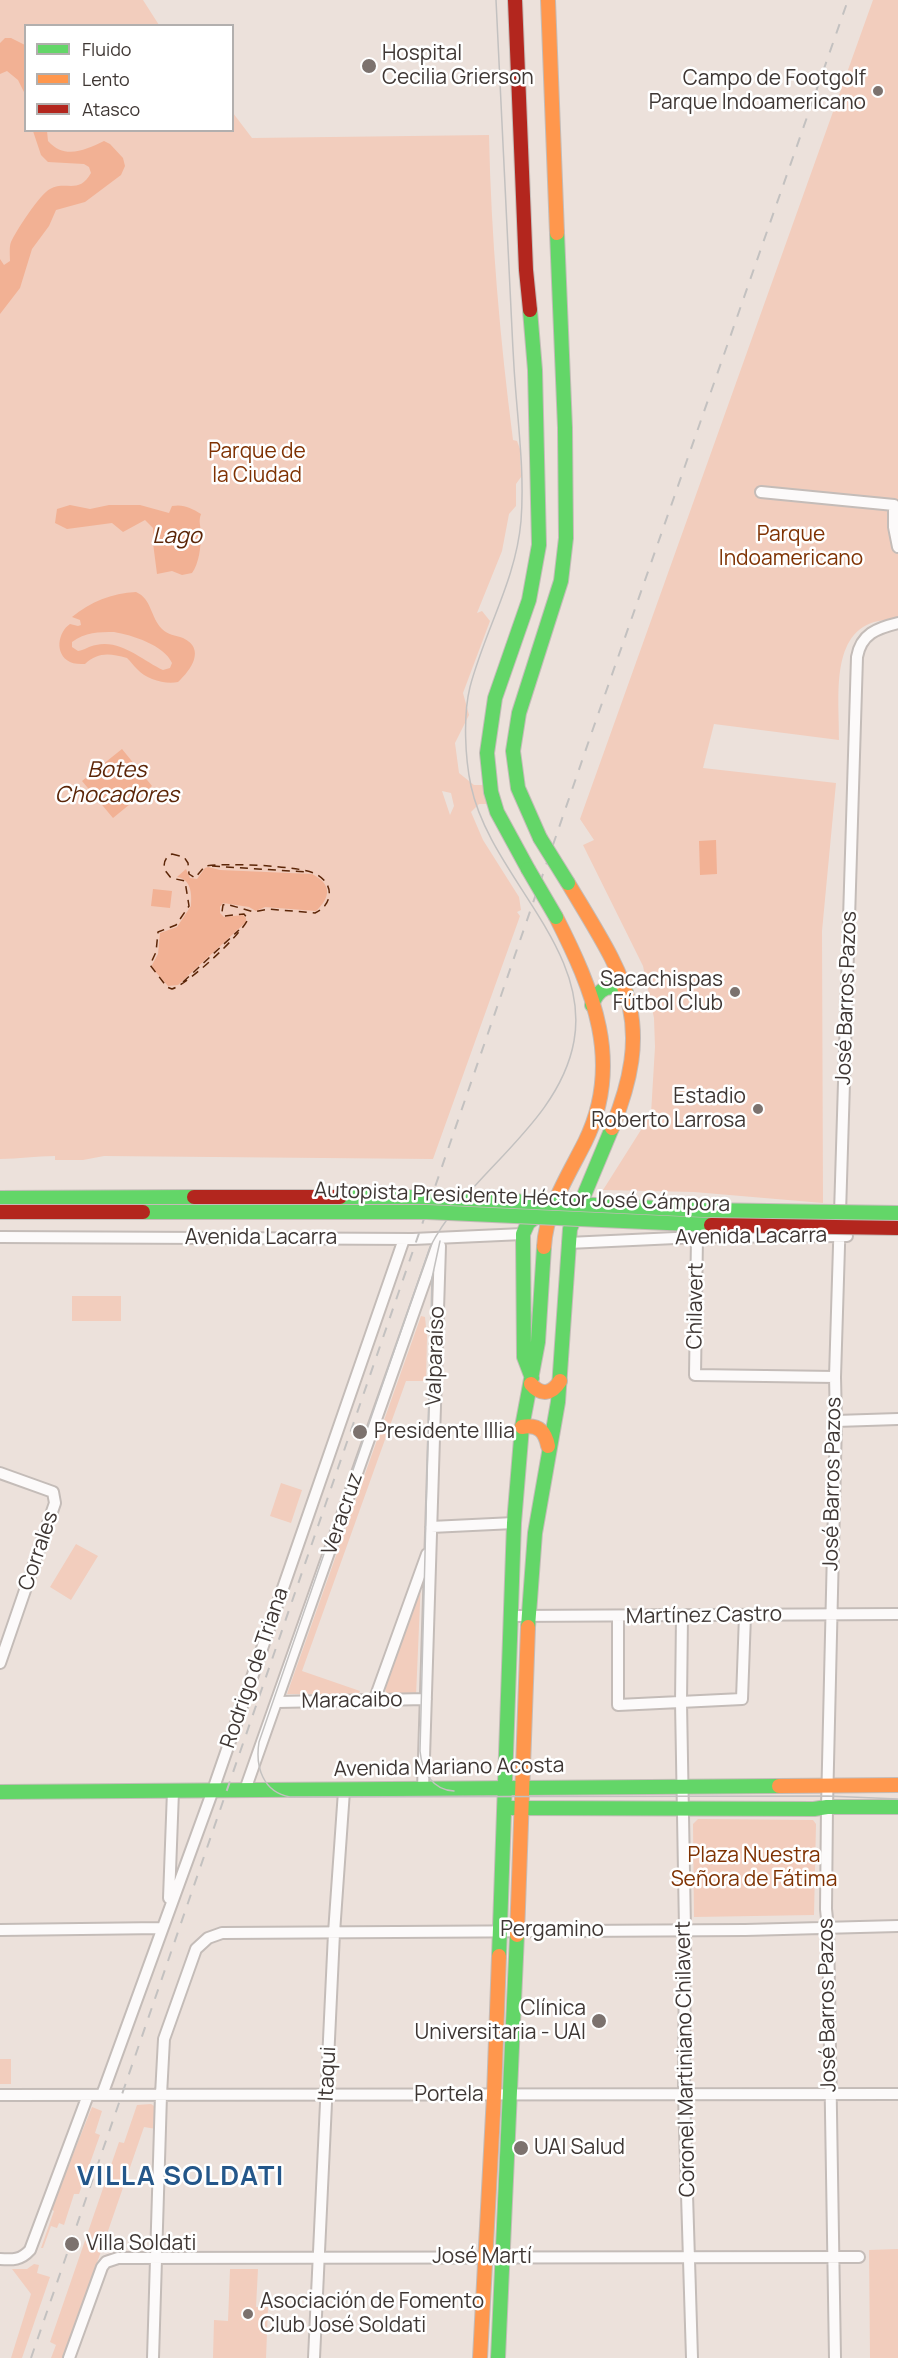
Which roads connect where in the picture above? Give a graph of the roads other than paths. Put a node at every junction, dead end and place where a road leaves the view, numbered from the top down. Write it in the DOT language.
graph roads {
  1 [pos="515,0"];
  2 [pos="548,0"];
  3 [pos="761,492"];
  4 [pos="898,547"];
  5 [pos="893,625"];
  6 [pos="626,992"];
  7 [pos="592,1005"];
  8 [pos="0,1198"];
  9 [pos="552,1208"];
  10 [pos="0,1212"];
  11 [pos="898,1213"];
  12 [pos="898,1228"];
  13 [pos="523,1234"];
  14 [pos="840,1236"];
  15 [pos="898,1236"];
  16 [pos="0,1237"];
  17 [pos="697,1237"];
  18 [pos="440,1238"];
  19 [pos="404,1239"];
  20 [pos="568,1243"];
  21 [pos="835,1377"];
  22 [pos="531,1381"];
  23 [pos="560,1381"];
  24 [pos="898,1419"];
  25 [pos="836,1421"];
  26 [pos="522,1427"];
  27 [pos="548,1455"];
  28 [pos="0,1473"];
  29 [pos="514,1523"];
  30 [pos="430,1527"];
  31 [pos="430,1546"];
  32 [pos="898,1614"];
  33 [pos="746,1615"];
  34 [pos="831,1615"];
  35 [pos="510,1616"];
  36 [pos="528,1616"];
  37 [pos="682,1616"];
  38 [pos="618,1617"];
  39 [pos="0,1664"];
  40 [pos="426,1699"];
  41 [pos="374,1701"];
  42 [pos="278,1702"];
  43 [pos="681,1702"];
  44 [pos="828,1785"];
  45 [pos="898,1785"];
  46 [pos="682,1786"];
  47 [pos="505,1787"];
  48 [pos="521,1787"];
  49 [pos="423,1789"];
  50 [pos="213,1790"];
  51 [pos="245,1790"];
  52 [pos="173,1791"];
  53 [pos="344,1791"];
  54 [pos="0,1792"];
  55 [pos="827,1807"];
  56 [pos="898,1807"];
  57 [pos="504,1808"];
  58 [pos="521,1808"];
  59 [pos="683,1808"];
  60 [pos="168,1909"];
  61 [pos="898,1926"];
  62 [pos="162,1928"];
  63 [pos="685,1929"];
  64 [pos="828,1929"];
  65 [pos="0,1930"];
  66 [pos="498,1930"];
  67 [pos="516,1930"];
  68 [pos="334,1933"];
  69 [pos="831,2093"];
  70 [pos="327,2094"];
  71 [pos="510,2094"];
  72 [pos="898,2094"];
  73 [pos="0,2095"];
  74 [pos="88,2095"];
  75 [pos="102,2095"];
  76 [pos="494,2095"];
  77 [pos="161,2096"];
  78 [pos="684,2096"];
  79 [pos="484,2257"];
  80 [pos="503,2257"];
  81 [pos="834,2257"];
  82 [pos="860,2257"];
  83 [pos="155,2258"];
  84 [pos="320,2258"];
  85 [pos="689,2258"];
  86 [pos="0,2259"];
  87 [pos="69,2358"];
  88 [pos="153,2358"];
  89 [pos="314,2358"];
  90 [pos="480,2358"];
  91 [pos="498,2358"];
  92 [pos="692,2358"];
  93 [pos="835,2358"];
  1 -- 7 [label="main road, bridge"];
  2 -- 6 [label="main road, bridge"];
  3 -- 4 [label="street"];
  5 -- 14 [label="street, José Barros Pazos"];
  6 -- 7 [label="main road"];
  6 -- 20 [label="main road"];
  7 -- 9 [label="main road"];
  8 -- 11 [label="main road, Autopista Presidente Héctor José Cámpora, bridge"];
  9 -- 13 [label="main road"];
  9 -- 22 [label="main road"];
  10 -- 12 [label="main road, Autopista Presidente Héctor José Cámpora, bridge"];
  13 -- 18 [label="street, Avenida Lacarra"];
  13 -- 22 [label="main road"];
  14 -- 15 [label="street, Avenida Lacarra"];
  14 -- 17 [label="street, Avenida Lacarra"];
  14 -- 21 [label="street, José Barros Pazos"];
  16 -- 19 [label="street, Avenida Lacarra"];
  17 -- 20 [label="street, Avenida Lacarra"];
  17 -- 21 [label="street, Chilavert"];
  18 -- 19 [label="street, Avenida Lacarra"];
  18 -- 30 [label="street, Valparaíso"];
  18 -- 42 [label="street, Veracruz"];
  19 -- 50 [label="street, Rodrigo de Triana"];
  20 -- 23 [label="main road"];
  21 -- 25 [label="street, José Barros Pazos"];
  22 -- 23 [label="main road"];
  22 -- 26 [label="main road"];
  23 -- 27 [label="main road"];
  24 -- 25 [label="street"];
  25 -- 34 [label="street, José Barros Pazos"];
  26 -- 27 [label="main road"];
  26 -- 29 [label="main road"];
  27 -- 36 [label="main road"];
  28 -- 39 [label="street, Corrales"];
  29 -- 30 [label="street"];
  29 -- 35 [label="main road"];
  30 -- 31 [label="street, Valparaíso"];
  31 -- 40 [label="street, Valparaíso"];
  31 -- 41 [label="street, Valparaíso"];
  32 -- 34 [label="street, Martínez Castro"];
  33 -- 34 [label="street, Martínez Castro"];
  33 -- 37 [label="street, Martínez Castro"];
  33 -- 43 [label="street"];
  34 -- 44 [label="street, José Barros Pazos"];
  35 -- 36 [label="street, Martínez Castro"];
  35 -- 47 [label="main road"];
  36 -- 38 [label="street, Martínez Castro"];
  36 -- 48 [label="main road"];
  37 -- 38 [label="street, Martínez Castro"];
  37 -- 43 [label="street, Coronel Martiniano Chilavert"];
  38 -- 43 [label="street"];
  40 -- 41 [label="street, Maracaibo"];
  40 -- 49 [label="street, Valparaíso"];
  41 -- 42 [label="street, Maracaibo"];
  42 -- 51 [label="street, Veracruz"];
  43 -- 46 [label="street, Coronel Martiniano Chilavert"];
  44 -- 45 [label="main road, Avenida Mariano Acosta"];
  44 -- 46 [label="main road, Avenida Mariano Acosta"];
  44 -- 55 [label="street, José Barros Pazos"];
  46 -- 48 [label="main road, Avenida Mariano Acosta"];
  46 -- 59 [label="street, Coronel Martiniano Chilavert"];
  47 -- 48 [label="main road, Avenida Mariano Acosta"];
  47 -- 49 [label="main road, Avenida Mariano Acosta"];
  47 -- 57 [label="main road"];
  48 -- 58 [label="main road"];
  49 -- 53 [label="main road, Avenida Mariano Acosta"];
  50 -- 51 [label="main road, Avenida Mariano Acosta"];
  50 -- 52 [label="main road, Avenida Mariano Acosta"];
  50 -- 60 [label="street, Rodrigo de Triana"];
  51 -- 53 [label="main road, Avenida Mariano Acosta"];
  52 -- 54 [label="main road, Avenida Mariano Acosta"];
  52 -- 60 [label="street"];
  53 -- 68 [label="street, Itaqui"];
  55 -- 56 [label="main road, Avenida Mariano Acosta"];
  55 -- 59 [label="main road, Avenida Mariano Acosta"];
  55 -- 64 [label="street, José Barros Pazos"];
  57 -- 58 [label="main road, Avenida Mariano Acosta"];
  57 -- 66 [label="main road"];
  58 -- 59 [label="main road, Avenida Mariano Acosta"];
  58 -- 67 [label="main road"];
  59 -- 63 [label="street, Coronel Martiniano Chilavert"];
  60 -- 62 [label="street, Rodrigo de Triana"];
  61 -- 64 [label="street, Pergamino"];
  62 -- 65 [label="street"];
  62 -- 75 [label="street, Rodrigo de Triana"];
  63 -- 64 [label="street, Pergamino"];
  63 -- 67 [label="street, Pergamino"];
  63 -- 78 [label="street, Coronel Martiniano Chilavert"];
  64 -- 69 [label="street, José Barros Pazos"];
  66 -- 67 [label="street, Pergamino"];
  66 -- 68 [label="street, Pergamino"];
  66 -- 76 [label="main road"];
  67 -- 71 [label="main road"];
  68 -- 70 [label="street, Itaqui"];
  68 -- 77 [label="street, Pergamino"];
  69 -- 72 [label="street, Portela"];
  69 -- 78 [label="street, Portela"];
  69 -- 81 [label="street, José Barros Pazos"];
  70 -- 76 [label="street, Portela"];
  70 -- 77 [label="street, Portela"];
  70 -- 84 [label="street, Itaqui"];
  71 -- 76 [label="street, Portela"];
  71 -- 78 [label="street, Portela"];
  71 -- 80 [label="main road"];
  73 -- 74 [label="street, Portela"];
  74 -- 75 [label="street, Portela"];
  74 -- 86 [label="street"];
  75 -- 77 [label="street, Portela"];
  76 -- 79 [label="main road"];
  77 -- 83 [label="street"];
  78 -- 85 [label="street, Coronel Martiniano Chilavert"];
  79 -- 80 [label="street, José Martí"];
  79 -- 84 [label="street, José Martí"];
  79 -- 90 [label="main road"];
  80 -- 85 [label="street, José Martí"];
  80 -- 91 [label="main road"];
  81 -- 82 [label="street, José Martí"];
  81 -- 85 [label="street, José Martí"];
  81 -- 93 [label="street, José Barros Pazos"];
  83 -- 84 [label="street, José Martí"];
  83 -- 87 [label="street, José Martí"];
  83 -- 88 [label="street"];
  84 -- 89 [label="street, Itaqui"];
  85 -- 92 [label="street, Coronel Martiniano Chilavert"];
}
